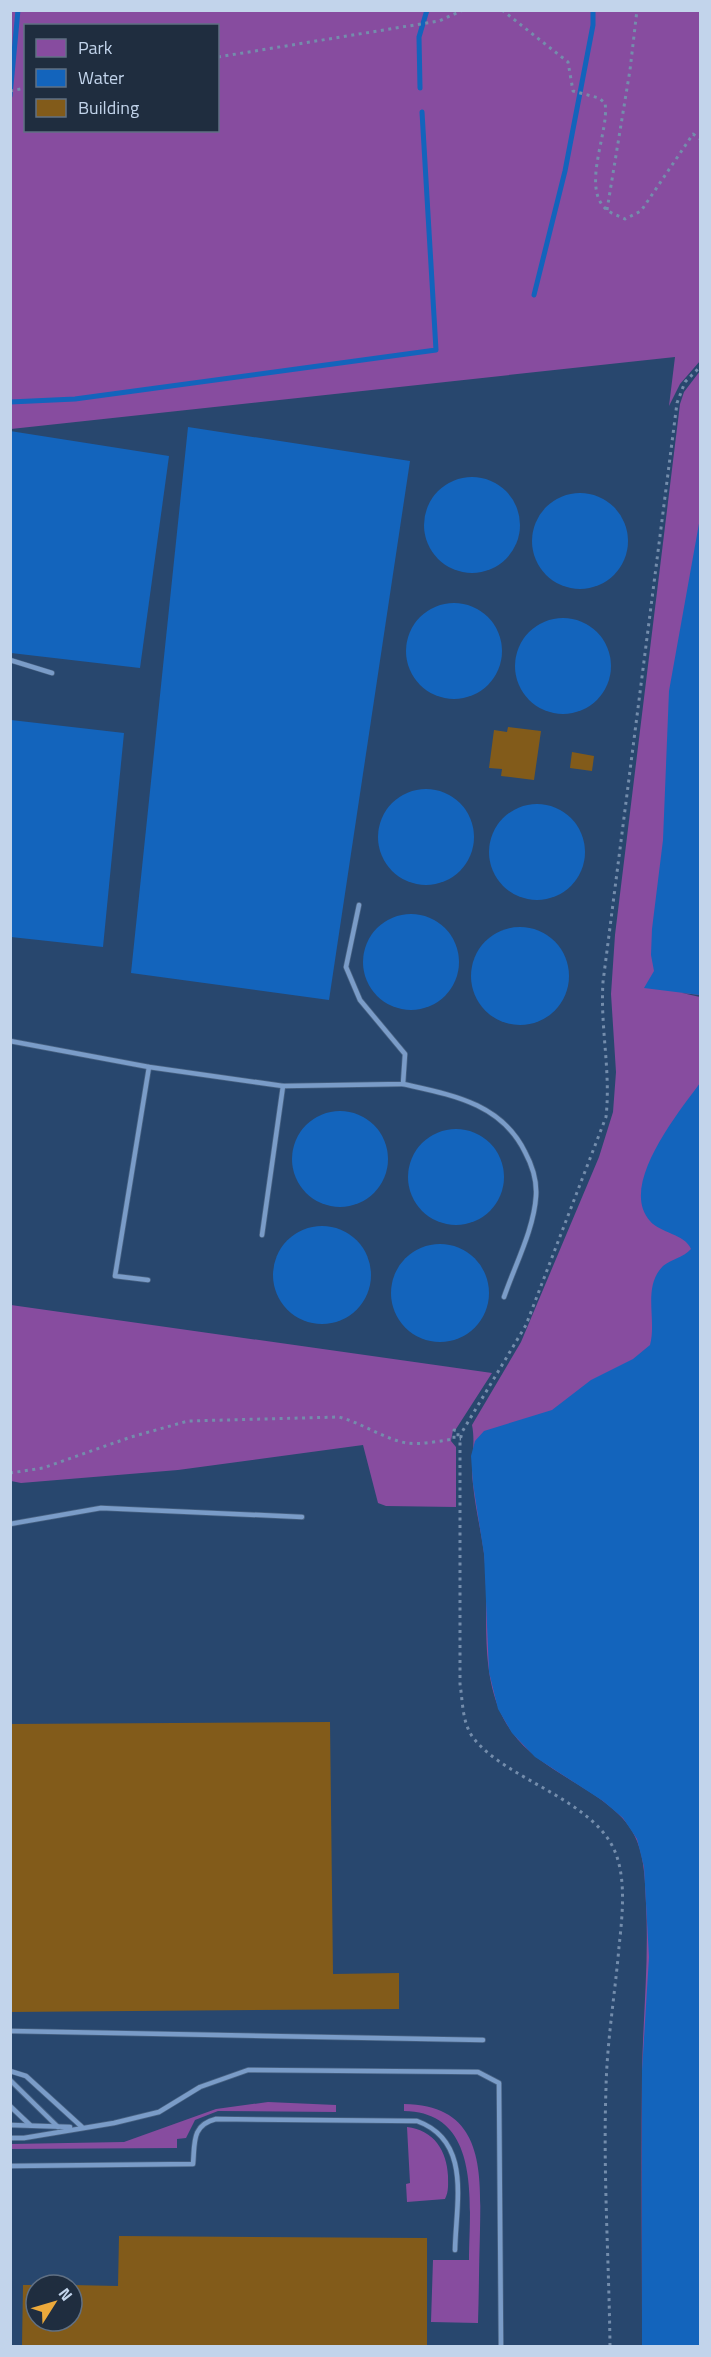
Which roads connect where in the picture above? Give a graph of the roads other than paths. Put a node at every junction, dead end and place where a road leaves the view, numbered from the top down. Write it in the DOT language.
graph roads {
  1 [pos="10,660"];
  2 [pos="52,673"];
  3 [pos="359,905"];
  4 [pos="10,1041"];
  5 [pos="149,1067"];
  6 [pos="403,1084"];
  7 [pos="283,1086"];
  8 [pos="262,1235"];
  9 [pos="148,1280"];
  10 [pos="504,1297"];
  11 [pos="302,1516"];
  12 [pos="10,1524"];
  13 [pos="10,2031"];
  14 [pos="483,2040"];
  15 [pos="10,2071"];
  16 [pos="10,2080"];
  17 [pos="10,2106"];
  18 [pos="10,2125"];
  19 [pos="31,2126"];
  20 [pos="58,2127"];
  21 [pos="82,2127"];
  22 [pos="10,2138"];
  23 [pos="10,2166"];
  24 [pos="455,2250"];
  25 [pos="501,2346"];
  1 -- 2 [label="lane"];
  3 -- 6 [label="lane"];
  4 -- 5 [label="lane"];
  5 -- 7 [label="lane"];
  5 -- 9 [label="lane"];
  6 -- 7 [label="lane"];
  6 -- 10 [label="lane"];
  7 -- 8 [label="lane"];
  11 -- 12 [label="lane"];
  13 -- 14 [label="lane"];
  15 -- 21 [label="lane"];
  16 -- 20 [label="lane"];
  17 -- 19 [label="lane"];
  18 -- 19 [label="lane"];
  19 -- 20 [label="lane"];
  20 -- 21 [label="lane"];
  21 -- 22 [label="lane"];
  21 -- 25 [label="lane"];
  23 -- 24 [label="lane"];
}
